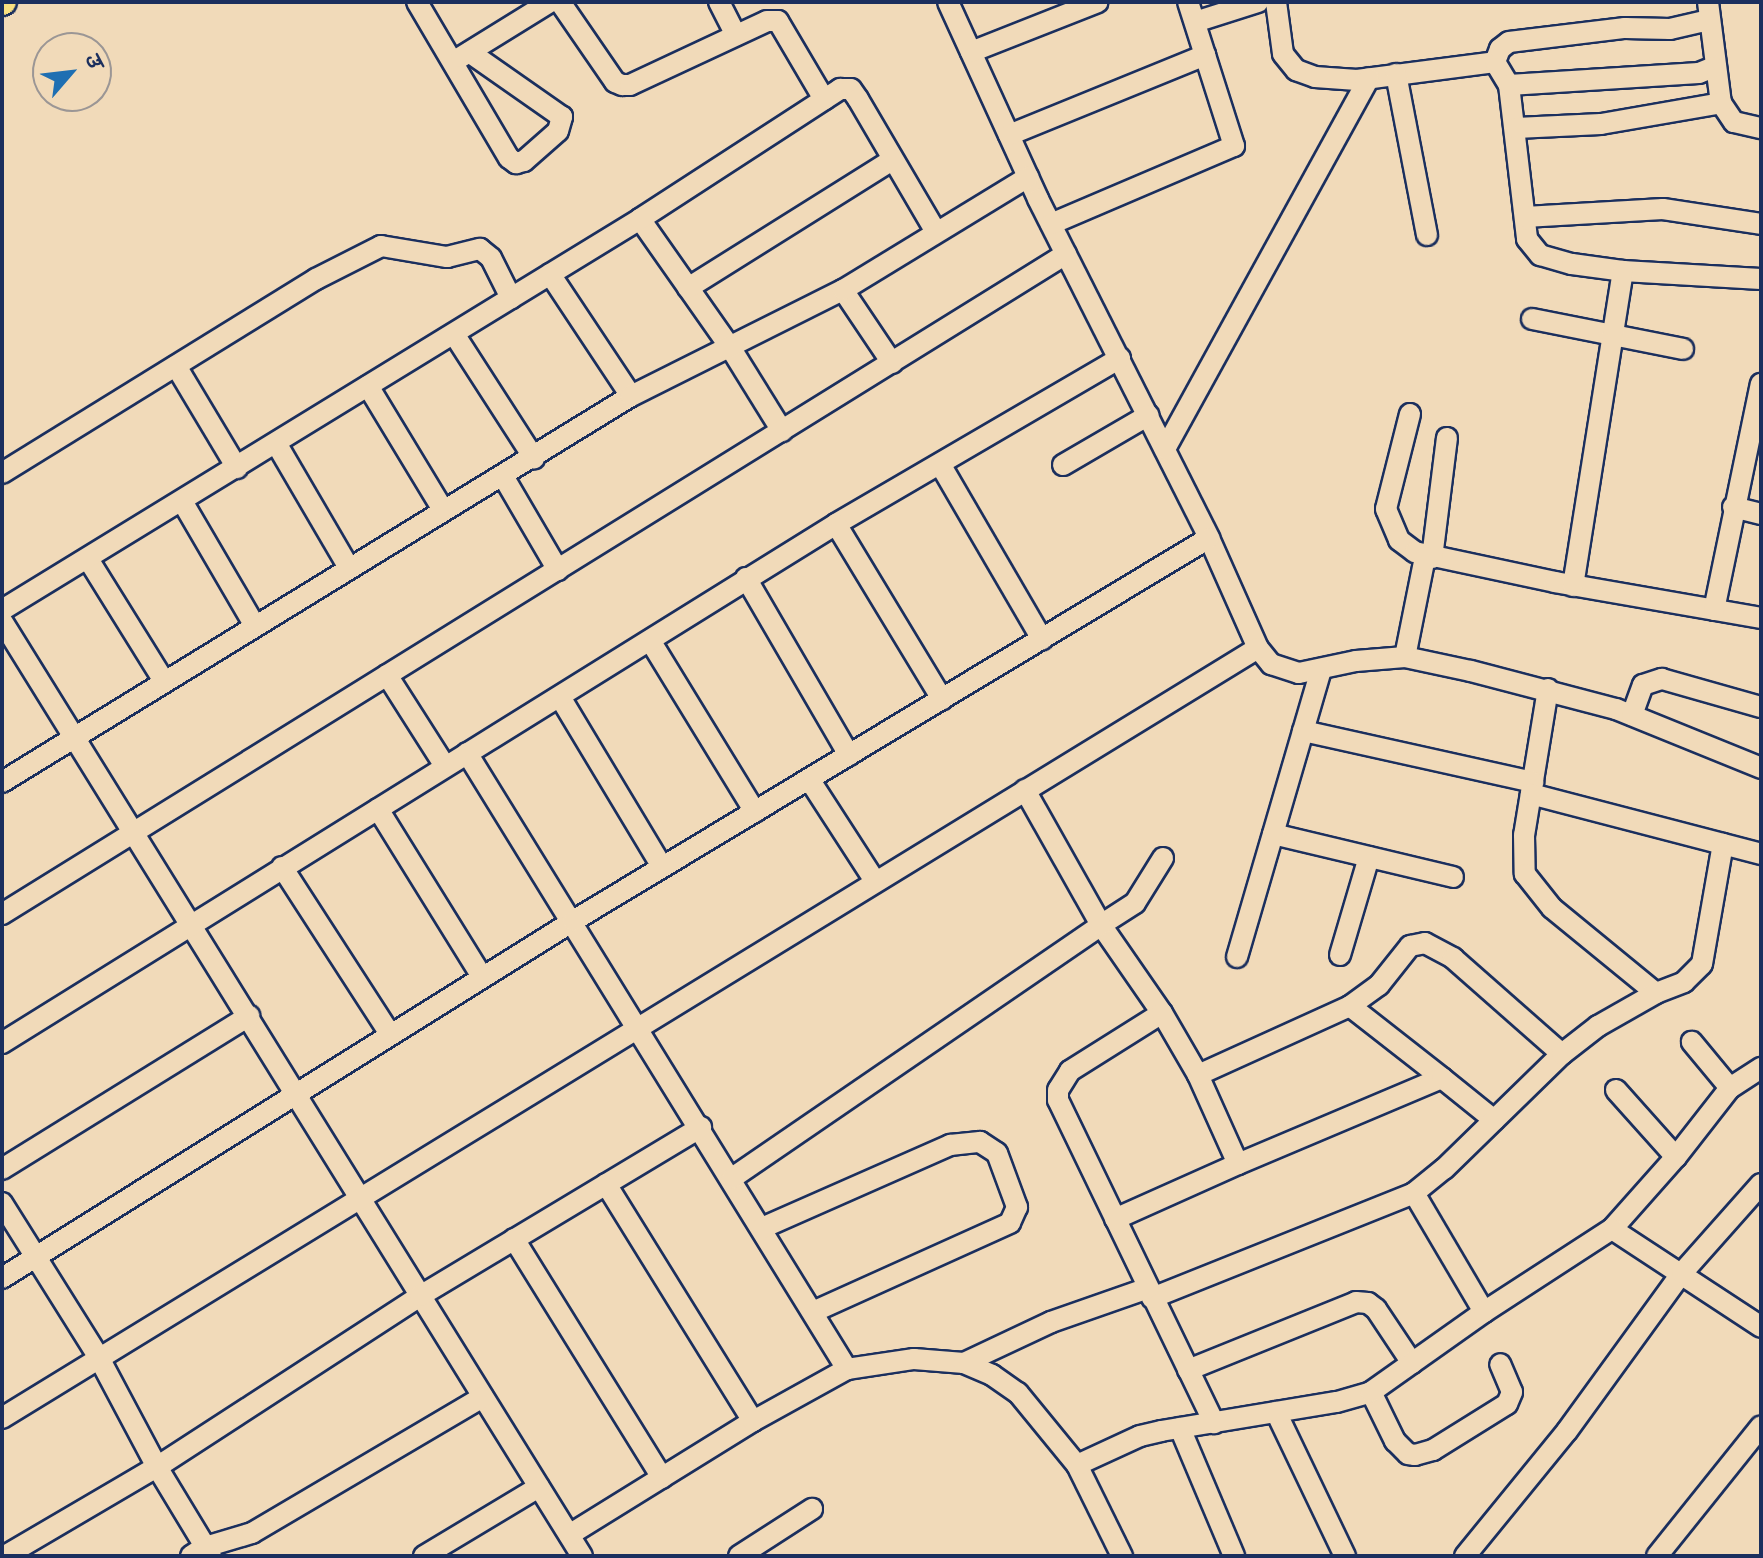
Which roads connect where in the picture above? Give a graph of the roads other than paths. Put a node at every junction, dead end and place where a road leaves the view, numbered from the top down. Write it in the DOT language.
graph roads {
  1 [pos="417,2"];
  2 [pos="550,2"];
  3 [pos="560,2"];
  4 [pos="719,2"];
  5 [pos="948,2"];
  6 [pos="1098,2"];
  7 [pos="1188,2"];
  8 [pos="1258,2"];
  9 [pos="1276,2"];
  10 [pos="1708,11"];
  11 [pos="1195,22"];
  12 [pos="736,35"];
  13 [pos="971,52"];
  14 [pos="1205,55"];
  15 [pos="462,57"];
  16 [pos="1495,62"];
  17 [pos="1714,67"];
  18 [pos="1396,74"];
  19 [pos="1369,78"];
  20 [pos="1509,85"];
  21 [pos="824,99"];
  22 [pos="1721,103"];
  23 [pos="1516,128"];
  24 [pos="1761,128"];
  25 [pos="1009,135"];
  26 [pos="892,160"];
  27 [pos="1028,177"];
  28 [pos="1525,217"];
  29 [pos="640,219"];
  30 [pos="1051,224"];
  31 [pos="1761,224"];
  32 [pos="936,232"];
  33 [pos="1427,235"];
  34 [pos="1066,254"];
  35 [pos="1623,271"];
  36 [pos="550,274"];
  37 [pos="1761,279"];
  38 [pos="688,288"];
  39 [pos="843,290"];
  40 [pos="511,298"];
  41 [pos="1532,319"];
  42 [pos="454,334"];
  43 [pos="1612,336"];
  44 [pos="730,347"];
  45 [pos="1683,349"];
  46 [pos="1120,358"];
  47 [pos="892,363"];
  48 [pos="176,366"];
  49 [pos="1761,384"];
  50 [pos="368,386"];
  51 [pos="631,396"];
  52 [pos="1758,413"];
  53 [pos="1410,414"];
  54 [pos="1149,415"];
  55 [pos="782,431"];
  56 [pos="1447,438"];
  57 [pos="276,443"];
  58 [pos="1165,449"];
  59 [pos="534,458"];
  60 [pos="940,464"];
  61 [pos="1063,465"];
  62 [pos="237,468"];
  63 [pos="2,473"];
  64 [pos="503,476"];
  65 [pos="182,501"];
  66 [pos="1733,507"];
  67 [pos="443,510"];
  68 [pos="1761,514"];
  69 [pos="836,524"];
  70 [pos="1209,538"];
  71 [pos="1428,558"];
  72 [pos="88,559"];
  73 [pos="349,568"];
  74 [pos="558,570"];
  75 [pos="746,578"];
  76 [pos="1573,586"];
  77 [pos="2,610"];
  78 [pos="1714,610"];
  79 [pos="1761,618"];
  80 [pos="2,621"];
  81 [pos="255,626"];
  82 [pos="1042,639"];
  83 [pos="651,642"];
  84 [pos="1258,648"];
  85 [pos="10,652"];
  86 [pos="1405,657"];
  87 [pos="1321,669"];
  88 [pos="387,675"];
  89 [pos="164,681"];
  90 [pos="1548,689"];
  91 [pos="560,697"];
  92 [pos="942,699"];
  93 [pos="1761,707"];
  94 [pos="1632,715"];
  95 [pos="1303,731"];
  96 [pos="74,736"];
  97 [pos="467,753"];
  98 [pos="849,755"];
  99 [pos="1761,765"];
  100 [pos="445,766"];
  101 [pos="809,779"];
  102 [pos="2,782"];
  103 [pos="1532,788"];
  104 [pos="1025,790"];
  105 [pos="378,809"];
  106 [pos="755,812"];
  107 [pos="135,832"];
  108 [pos="1273,834"];
  109 [pos="1723,844"];
  110 [pos="1761,854"];
  111 [pos="1369,857"];
  112 [pos="1163,858"];
  113 [pos="282,867"];
  114 [pos="662,867"];
  115 [pos="1453,877"];
  116 [pos="875,881"];
  117 [pos="2,914"];
  118 [pos="573,921"];
  119 [pos="191,923"];
  120 [pos="1101,925"];
  121 [pos="1340,955"];
  122 [pos="1237,957"];
  123 [pos="482,977"];
  124 [pos="1656,993"];
  125 [pos="1350,1006"];
  126 [pos="1162,1013"];
  127 [pos="249,1016"];
  128 [pos="639,1028"];
  129 [pos="390,1034"];
  130 [pos="1692,1042"];
  131 [pos="2,1043"];
  132 [pos="1562,1054"];
  133 [pos="1761,1068"];
  134 [pos="1198,1075"];
  135 [pos="1442,1078"];
  136 [pos="1730,1088"];
  137 [pos="1616,1090"];
  138 [pos="295,1092"];
  139 [pos="1494,1120"];
  140 [pos="701,1127"];
  141 [pos="1676,1157"];
  142 [pos="1238,1164"];
  143 [pos="2,1169"];
  144 [pos="732,1178"];
  145 [pos="606,1184"];
  146 [pos="1761,1184"];
  147 [pos="1414,1193"];
  148 [pos="360,1196"];
  149 [pos="2,1203"];
  150 [pos="1115,1219"];
  151 [pos="762,1228"];
  152 [pos="1612,1229"];
  153 [pos="514,1239"];
  154 [pos="36,1257"];
  155 [pos="1682,1273"];
  156 [pos="2,1278"];
  157 [pos="1150,1293"];
  158 [pos="420,1296"];
  159 [pos="813,1312"];
  160 [pos="1484,1312"];
  161 [pos="1761,1327"];
  162 [pos="98,1356"];
  163 [pos="964,1363"];
  164 [pos="1412,1363"];
  165 [pos="1500,1364"];
  166 [pos="847,1369"];
  167 [pos="1188,1370"];
  168 [pos="1371,1392"];
  169 [pos="483,1397"];
  170 [pos="1276,1412"];
  171 [pos="2,1418"];
  172 [pos="753,1421"];
  173 [pos="1214,1423"];
  174 [pos="1761,1426"];
  175 [pos="1180,1428"];
  176 [pos="1077,1465"];
  177 [pos="157,1467"];
  178 [pos="662,1478"];
  179 [pos="539,1487"];
  180 [pos="812,1509"];
  181 [pos="569,1535"];
  182 [pos="203,1553"];
  183 [pos="5,1556"];
  184 [pos="424,1556"];
  185 [pos="582,1556"];
  186 [pos="739,1556"];
  187 [pos="1122,1556"];
  188 [pos="1234,1556"];
  189 [pos="1345,1556"];
  190 [pos="1465,1556"];
  191 [pos="1657,1556"];
  1 -- 15 [label="street"];
  2 -- 15 [label="street"];
  3 -- 12 [label="street"];
  4 -- 12 [label="street"];
  5 -- 13 [label="street"];
  6 -- 13 [label="street"];
  7 -- 11 [label="street"];
  8 -- 11 [label="street"];
  9 -- 19 [label="street"];
  10 -- 16 [label="street"];
  10 -- 17 [label="street"];
  11 -- 14 [label="street"];
  12 -- 21 [label="street"];
  13 -- 25 [label="street"];
  14 -- 25 [label="street"];
  14 -- 30 [label="street"];
  15 -- 15 [label="street"];
  16 -- 18 [label="street"];
  16 -- 20 [label="street"];
  17 -- 20 [label="street"];
  17 -- 22 [label="street"];
  18 -- 19 [label="street"];
  18 -- 33 [label="street"];
  19 -- 58 [label="street"];
  20 -- 23 [label="street"];
  21 -- 26 [label="street"];
  21 -- 29 [label="street"];
  22 -- 23 [label="street"];
  22 -- 24 [label="street"];
  23 -- 28 [label="street"];
  25 -- 27 [label="street"];
  26 -- 32 [label="street"];
  26 -- 38 [label="street"];
  27 -- 30 [label="street"];
  27 -- 32 [label="street"];
  28 -- 31 [label="street"];
  28 -- 35 [label="street"];
  29 -- 36 [label="street"];
  29 -- 38 [label="street"];
  30 -- 34 [label="street"];
  32 -- 39 [label="street"];
  34 -- 46 [label="street"];
  34 -- 47 [label="street"];
  35 -- 37 [label="street"];
  35 -- 43 [label="street"];
  36 -- 40 [label="street"];
  36 -- 51 [label="street"];
  38 -- 44 [label="street"];
  39 -- 44 [label="street"];
  39 -- 47 [label="street"];
  40 -- 42 [label="street"];
  40 -- 48 [label="street"];
  41 -- 43 [label="street"];
  42 -- 50 [label="street"];
  42 -- 59 [label="street"];
  43 -- 45 [label="street"];
  43 -- 76 [label="street"];
  44 -- 51 [label="street"];
  44 -- 55 [label="street"];
  46 -- 54 [label="street"];
  46 -- 60 [label="street"];
  47 -- 55 [label="street"];
  48 -- 62 [label="street"];
  48 -- 63 [label="street"];
  49 -- 52 [label="street"];
  50 -- 57 [label="street"];
  50 -- 67 [label="street"];
  51 -- 59 [label="street"];
  52 -- 66 [label="street"];
  53 -- 71 [label="street"];
  54 -- 58 [label="street"];
  54 -- 61 [label="street"];
  55 -- 74 [label="street"];
  56 -- 71 [label="street"];
  57 -- 62 [label="street"];
  57 -- 73 [label="street"];
  58 -- 70 [label="street"];
  59 -- 64 [label="street"];
  60 -- 69 [label="street"];
  60 -- 82 [label="street"];
  62 -- 65 [label="street"];
  64 -- 67 [label="street"];
  64 -- 74 [label="street"];
  65 -- 72 [label="street"];
  65 -- 81 [label="street"];
  66 -- 68 [label="street"];
  66 -- 78 [label="street"];
  67 -- 73 [label="street"];
  69 -- 75 [label="street"];
  69 -- 92 [label="street"];
  70 -- 82 [label="street"];
  70 -- 84 [label="street"];
  71 -- 76 [label="street"];
  71 -- 86 [label="street"];
  72 -- 77 [label="street"];
  72 -- 89 [label="street"];
  73 -- 81 [label="street"];
  74 -- 88 [label="street"];
  75 -- 83 [label="street"];
  75 -- 98 [label="street"];
  76 -- 78 [label="street"];
  78 -- 79 [label="street"];
  80 -- 85 [label="street"];
  81 -- 89 [label="street"];
  82 -- 92 [label="street"];
  83 -- 91 [label="street"];
  83 -- 106 [label="street"];
  84 -- 87 [label="street"];
  84 -- 104 [label="street"];
  85 -- 96 [label="street"];
  86 -- 87 [label="street"];
  86 -- 90 [label="street"];
  87 -- 95 [label="street"];
  88 -- 100 [label="street"];
  88 -- 107 [label="street"];
  89 -- 96 [label="street"];
  90 -- 94 [label="street"];
  90 -- 103 [label="street"];
  91 -- 97 [label="street"];
  91 -- 114 [label="street"];
  92 -- 98 [label="street"];
  93 -- 94 [label="street"];
  94 -- 99 [label="street"];
  95 -- 103 [label="street"];
  95 -- 108 [label="street"];
  96 -- 102 [label="street"];
  96 -- 107 [label="street"];
  97 -- 100 [label="street"];
  97 -- 118 [label="street"];
  98 -- 101 [label="street"];
  100 -- 105 [label="street"];
  101 -- 106 [label="street"];
  101 -- 116 [label="street"];
  103 -- 109 [label="street"];
  103 -- 124 [label="street"];
  104 -- 116 [label="street"];
  104 -- 120 [label="street"];
  105 -- 113 [label="street"];
  105 -- 123 [label="street"];
  106 -- 114 [label="street"];
  107 -- 117 [label="street"];
  107 -- 119 [label="street"];
  108 -- 111 [label="street"];
  108 -- 122 [label="street"];
  109 -- 110 [label="street"];
  109 -- 124 [label="street"];
  111 -- 115 [label="street"];
  111 -- 121 [label="street"];
  112 -- 120 [label="street"];
  113 -- 119 [label="street"];
  113 -- 129 [label="street"];
  114 -- 118 [label="street"];
  116 -- 128 [label="street"];
  118 -- 123 [label="street"];
  118 -- 128 [label="street"];
  119 -- 127 [label="street"];
  119 -- 131 [label="street"];
  120 -- 126 [label="street"];
  120 -- 144 [label="street"];
  123 -- 129 [label="street"];
  124 -- 132 [label="street"];
  125 -- 132 [label="street"];
  125 -- 134 [label="street"];
  125 -- 135 [label="street"];
  126 -- 134 [label="street"];
  126 -- 150 [label="street"];
  127 -- 138 [label="street"];
  127 -- 143 [label="street"];
  128 -- 140 [label="street"];
  128 -- 148 [label="street"];
  129 -- 138 [label="street"];
  130 -- 136 [label="street"];
  132 -- 139 [label="street"];
  133 -- 136 [label="street"];
  134 -- 142 [label="street"];
  135 -- 139 [label="street"];
  135 -- 142 [label="street"];
  136 -- 141 [label="street"];
  137 -- 141 [label="street"];
  138 -- 148 [label="street"];
  138 -- 154 [label="street"];
  139 -- 147 [label="street"];
  140 -- 144 [label="street"];
  140 -- 145 [label="street"];
  141 -- 152 [label="street"];
  142 -- 150 [label="street"];
  144 -- 151 [label="street"];
  145 -- 153 [label="street"];
  145 -- 172 [label="street"];
  146 -- 155 [label="street"];
  147 -- 157 [label="street"];
  147 -- 160 [label="street"];
  148 -- 158 [label="street"];
  148 -- 162 [label="street"];
  149 -- 154 [label="street"];
  150 -- 157 [label="street"];
  151 -- 159 [label="street"];
  151 -- 159 [label="street"];
  152 -- 155 [label="street"];
  152 -- 160 [label="street"];
  153 -- 158 [label="street"];
  153 -- 178 [label="street"];
  154 -- 156 [label="street"];
  154 -- 162 [label="street"];
  155 -- 161 [label="street"];
  155 -- 190 [label="street"];
  157 -- 163 [label="street"];
  157 -- 167 [label="street"];
  158 -- 169 [label="street"];
  158 -- 177 [label="street"];
  159 -- 166 [label="street"];
  160 -- 164 [label="street"];
  162 -- 171 [label="street"];
  162 -- 177 [label="street"];
  163 -- 166 [label="street"];
  163 -- 176 [label="street"];
  164 -- 167 [label="street"];
  164 -- 168 [label="street"];
  165 -- 168 [label="street"];
  166 -- 172 [label="street"];
  167 -- 173 [label="street"];
  168 -- 170 [label="street"];
  169 -- 179 [label="street"];
  169 -- 182 [label="street"];
  170 -- 173 [label="street"];
  170 -- 189 [label="street"];
  172 -- 178 [label="street"];
  173 -- 175 [label="street"];
  174 -- 191 [label="street"];
  175 -- 176 [label="street"];
  175 -- 188 [label="street"];
  176 -- 187 [label="street"];
  177 -- 182 [label="street"];
  177 -- 183 [label="street"];
  178 -- 181 [label="street"];
  179 -- 181 [label="street"];
  179 -- 184 [label="street"];
  180 -- 186 [label="street"];
  181 -- 185 [label="street"];
}
